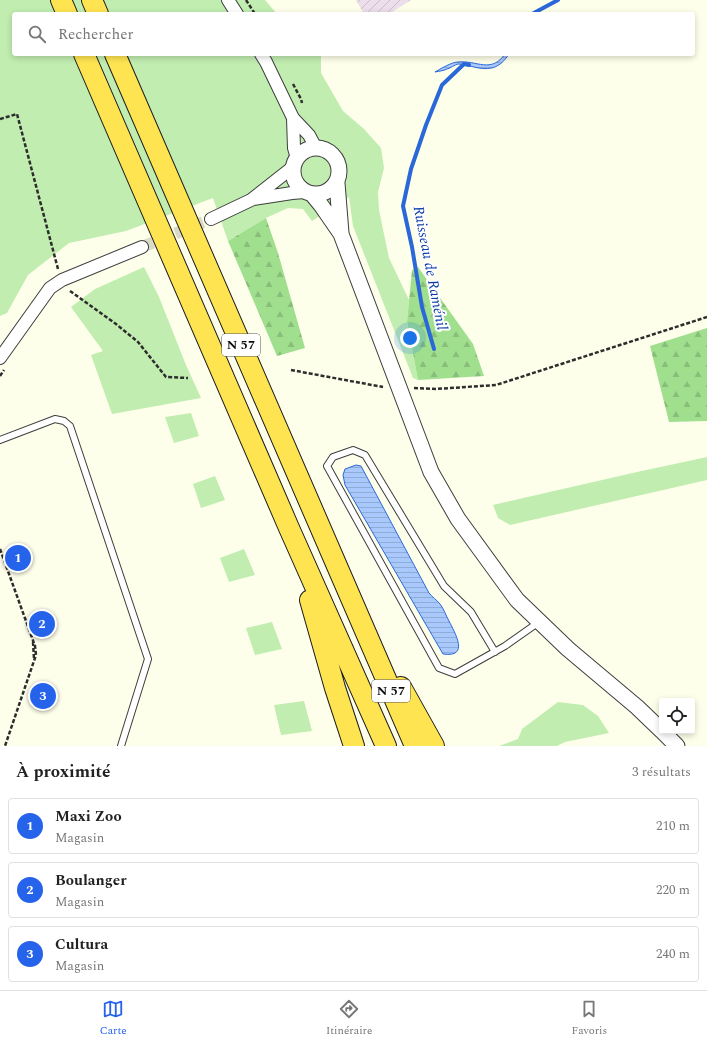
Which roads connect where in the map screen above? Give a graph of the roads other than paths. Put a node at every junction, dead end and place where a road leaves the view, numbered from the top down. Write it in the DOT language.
graph roads {
  1 [pos="61,0"];
  2 [pos="92,0"];
  3 [pos="228,0"];
  4 [pos="66,12"];
  5 [pos="97,12"];
  6 [pos="235,12"];
  7 [pos="85,56"];
  8 [pos="116,56"];
  9 [pos="262,56"];
  10 [pos="293,118"];
  11 [pos="316,148"];
  12 [pos="295,158"];
  13 [pos="337,183"];
  14 [pos="308,193"];
  15 [pos="252,200"];
  16 [pos="211,219"];
  17 [pos="341,234"];
  18 [pos="142,247"];
  19 [pos="0,358"];
  20 [pos="0,440"];
  21 [pos="289,528"];
  22 [pos="540,622"];
  23 [pos="366,636"];
  24 [pos="495,652"];
  25 [pos="659,728"];
  26 [pos="665,734"];
  27 [pos="121,746"];
  28 [pos="354,746"];
  29 [pos="386,746"];
  30 [pos="415,746"];
  31 [pos="434,746"];
  32 [pos="677,746"];
  1 -- 4 [label="highway"];
  2 -- 5 [label="highway"];
  3 -- 6 [label="street"];
  7 -- 21 [label="highway, N 57"];
  8 -- 23 [label="highway, N 57"];
  9 -- 10 [label="street"];
  10 -- 11 [label="street"];
  10 -- 12 [label="street"];
  11 -- 12 [label="street"];
  11 -- 13 [label="street"];
  12 -- 14 [label="street"];
  12 -- 15 [label="street"];
  13 -- 14 [label="street"];
  13 -- 17 [label="street"];
  14 -- 15 [label="street"];
  14 -- 17 [label="street"];
  15 -- 16 [label="street"];
  17 -- 22 [label="street"];
  18 -- 19 [label="street"];
  20 -- 27 [label="lane"];
  21 -- 28 [label="highway"];
  21 -- 29 [label="highway, N 57"];
  22 -- 24 [label="lane"];
  22 -- 25 [label="street"];
  23 -- 30 [label="highway, N 57"];
  23 -- 31 [label="highway"];
  24 -- 24 [label="lane"];
  26 -- 32 [label="street"];
}
